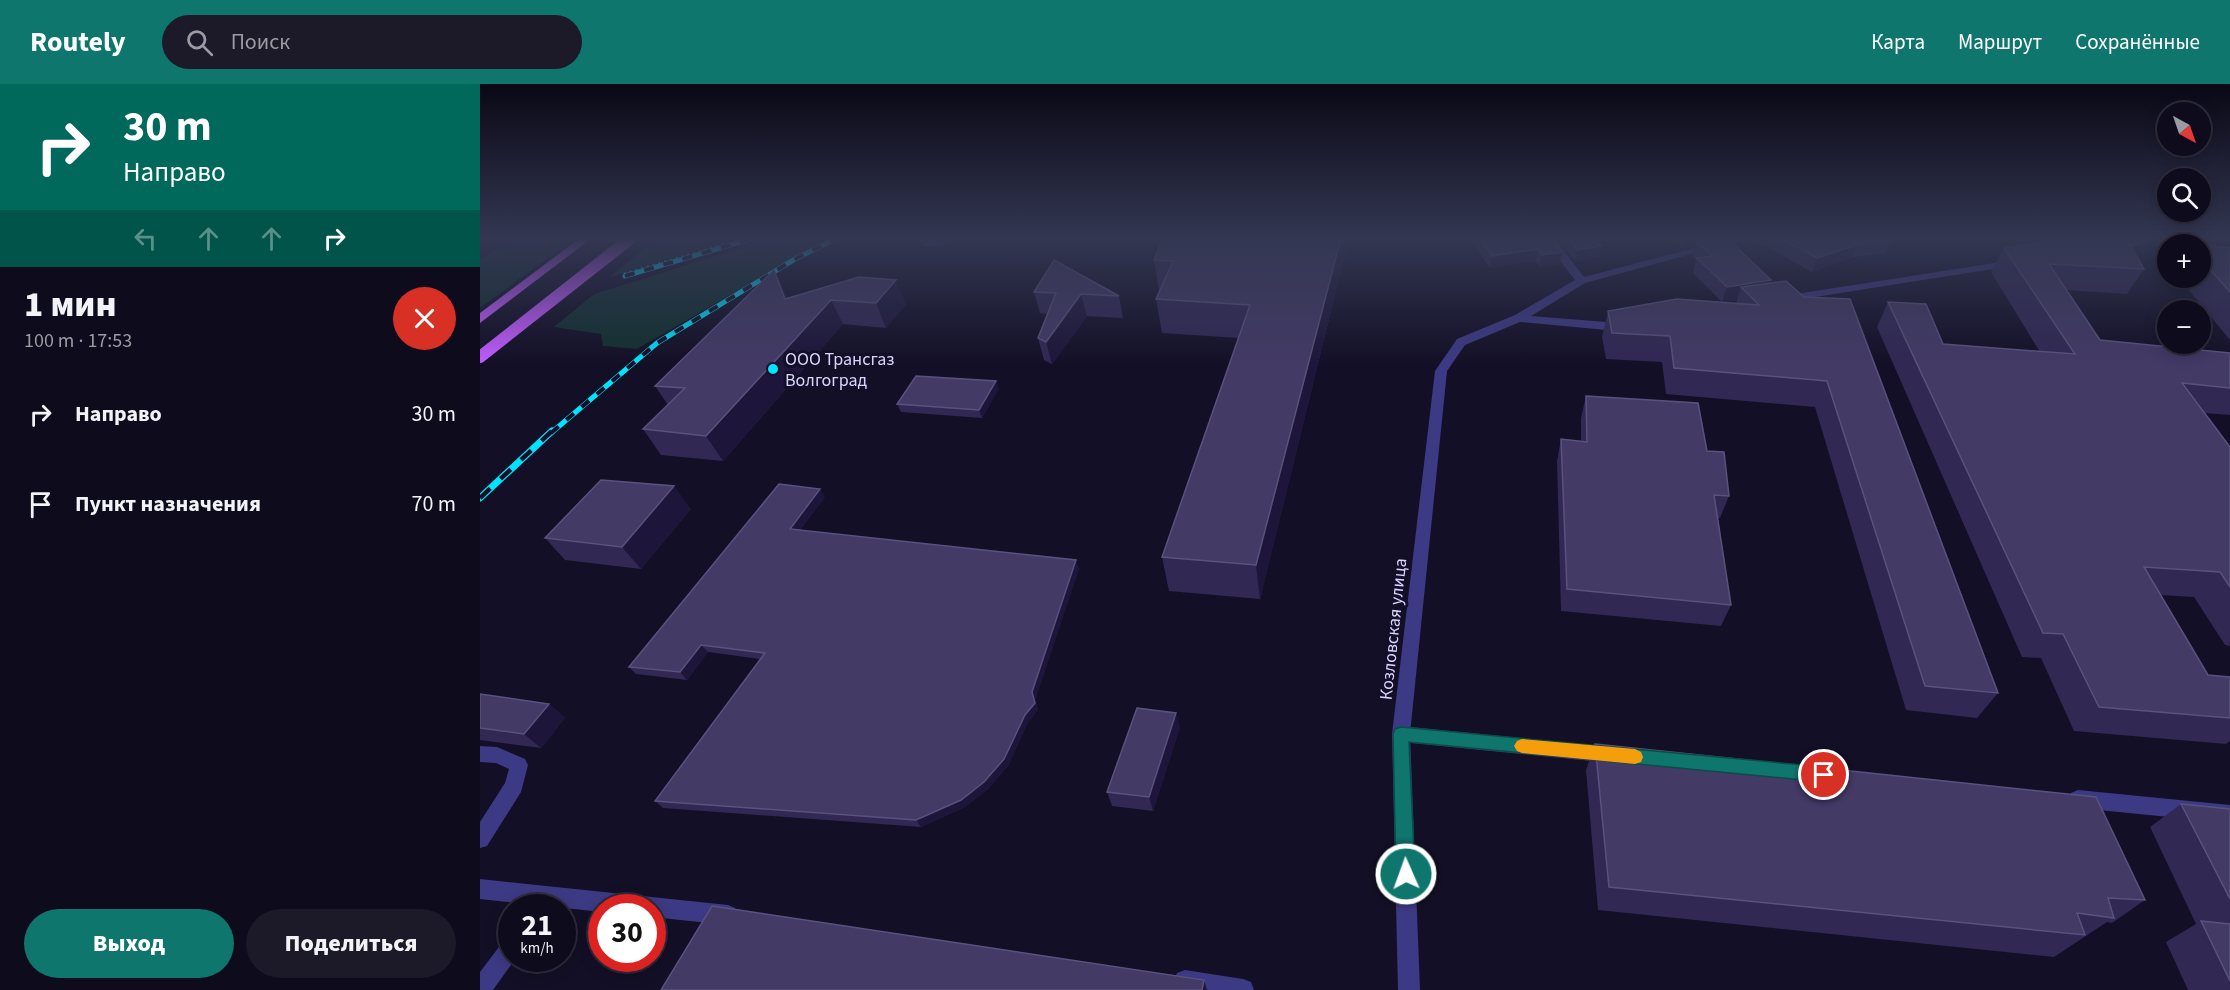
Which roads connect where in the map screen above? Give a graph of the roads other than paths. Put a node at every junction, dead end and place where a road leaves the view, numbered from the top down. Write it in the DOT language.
graph roads {
  1 [pos="531,280"];
  2 [pos="577,280"];
  3 [pos="1902,280"];
  4 [pos="1581,281"];
  5 [pos="1770,301"];
  6 [pos="1519,318"];
  7 [pos="480,319"];
  8 [pos="1630,323"];
  9 [pos="480,357"];
  10 [pos="1401,734"];
  11 [pos="480,754"];
  12 [pos="1635,757"];
  13 [pos="2063,798"];
  14 [pos="2230,814"];
  15 [pos="480,839"];
  16 [pos="480,889"];
  17 [pos="504,894"];
  18 [pos="576,904"];
  19 [pos="742,917"];
  20 [pos="498,965"];
  21 [pos="1161,978"];
  22 [pos="480,990"];
  23 [pos="1243,990"];
  24 [pos="1409,990"];
  1 -- 7 [label="main road"];
  2 -- 9 [label="main road, bridge"];
  3 -- 5 [label="street"];
  4 -- 6 [label="street, Козловская улица"];
  6 -- 8 [label="street"];
  6 -- 10 [label="street, Козловская улица"];
  10 -- 12 [label="street"];
  10 -- 24 [label="street, Козловская улица"];
  11 -- 15 [label="street"];
  13 -- 14 [label="street"];
  16 -- 17 [label="street"];
  18 -- 19 [label="street"];
  20 -- 22 [label="street"];
  21 -- 23 [label="street"];
}
